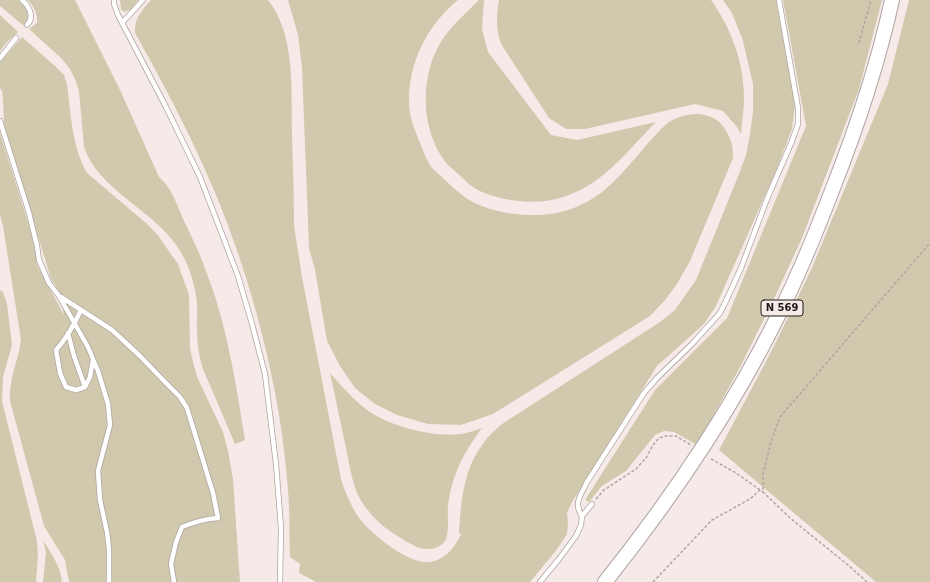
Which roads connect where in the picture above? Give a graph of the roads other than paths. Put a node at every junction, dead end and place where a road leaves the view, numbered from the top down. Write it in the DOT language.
graph roads {
  1 [pos="22,0"];
  2 [pos="114,0"];
  3 [pos="143,0"];
  4 [pos="779,0"];
  5 [pos="892,0"];
  6 [pos="122,23"];
  7 [pos="27,25"];
  8 [pos="16,38"];
  9 [pos="0,58"];
  10 [pos="0,121"];
  11 [pos="59,296"];
  12 [pos="81,310"];
  13 [pos="75,324"];
  14 [pos="68,334"];
  15 [pos="93,358"];
  16 [pos="85,387"];
  17 [pos="592,504"];
  18 [pos="582,516"];
  19 [pos="109,582"];
  20 [pos="174,582"];
  21 [pos="280,582"];
  22 [pos="540,582"];
  23 [pos="605,582"];
  1 -- 7 [label="lane"];
  2 -- 6 [label="lane"];
  3 -- 6 [label="lane"];
  4 -- 18 [label="lane"];
  5 -- 23 [label="main road, N 569"];
  6 -- 21 [label="lane"];
  8 -- 9 [label="lane"];
  10 -- 11 [label="lane"];
  11 -- 12 [label="lane"];
  11 -- 13 [label="lane"];
  12 -- 13 [label="lane"];
  12 -- 20 [label="lane"];
  13 -- 14 [label="lane"];
  13 -- 15 [label="lane"];
  14 -- 16 [label="lane"];
  14 -- 16 [label="lane"];
  15 -- 16 [label="lane"];
  15 -- 19 [label="lane"];
  17 -- 18 [label="lane"];
  18 -- 22 [label="lane"];
}
